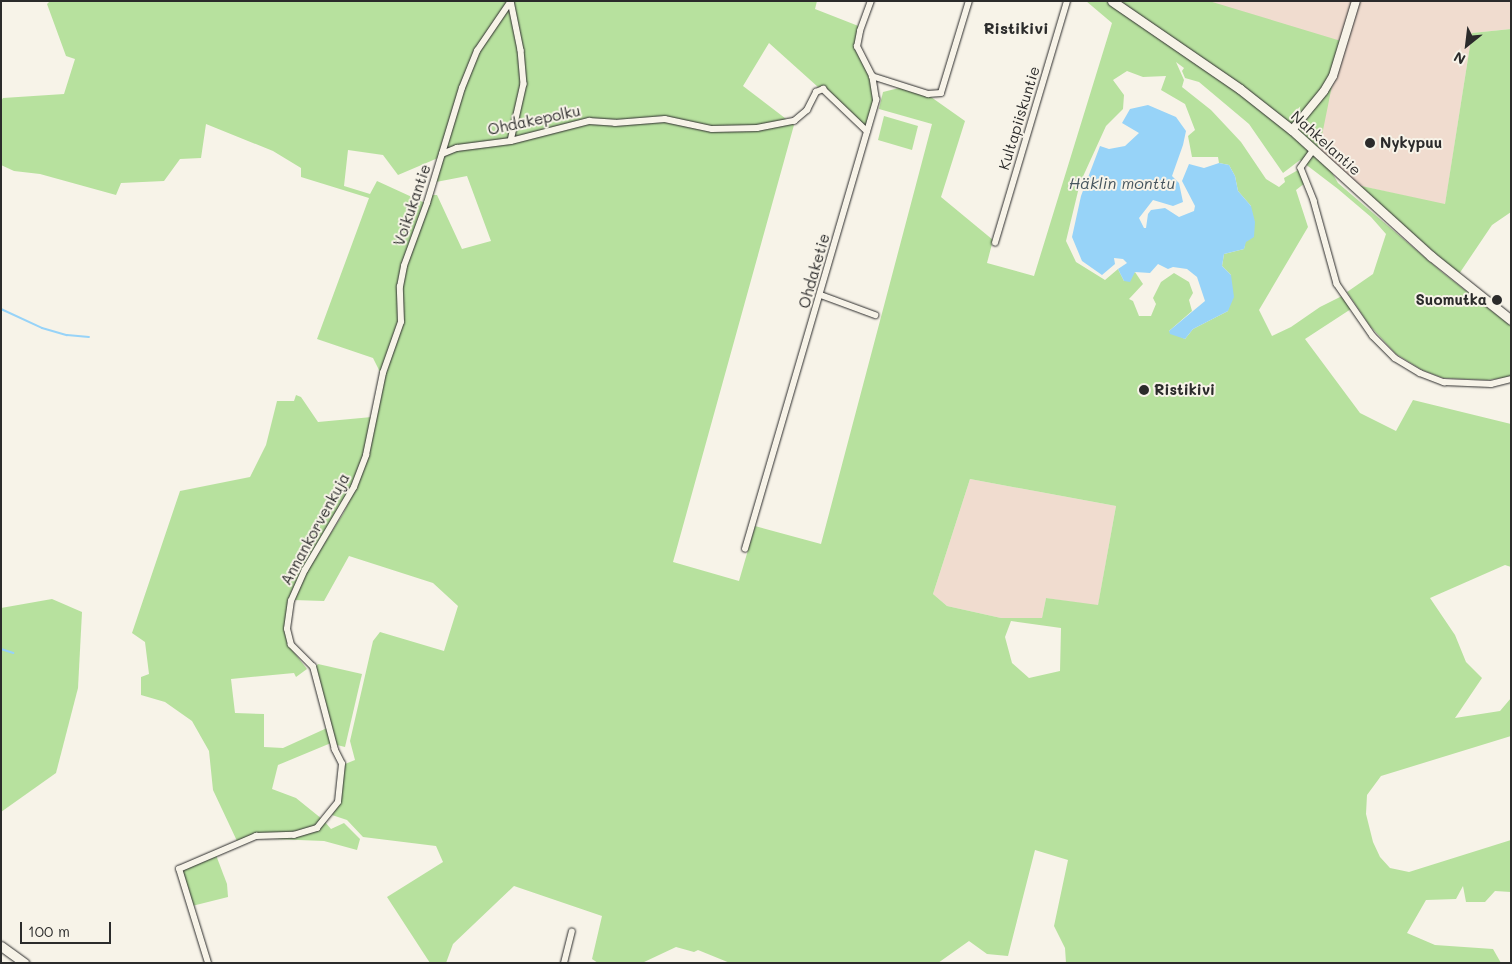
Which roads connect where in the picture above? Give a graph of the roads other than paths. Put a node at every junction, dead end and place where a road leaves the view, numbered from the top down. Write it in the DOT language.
graph roads {
  1 [pos="511,1"];
  2 [pos="871,1"];
  3 [pos="969,1"];
  4 [pos="1067,1"];
  5 [pos="1112,1"];
  6 [pos="1356,1"];
  7 [pos="872,76"];
  8 [pos="1292,130"];
  9 [pos="868,131"];
  10 [pos="512,140"];
  11 [pos="1314,150"];
  12 [pos="442,154"];
  13 [pos="995,243"];
  14 [pos="821,295"];
  15 [pos="875,315"];
  16 [pos="1511,320"];
  17 [pos="1511,379"];
  18 [pos="372,428"];
  19 [pos="745,549"];
  20 [pos="572,932"];
  21 [pos="1,946"];
  22 [pos="24,963"];
  23 [pos="208,963"];
  24 [pos="564,963"];
  1 -- 10 [label="street"];
  1 -- 12 [label="street, Voikukantie"];
  2 -- 7 [label="street, Ohdaketie"];
  3 -- 7 [label="street"];
  4 -- 13 [label="street, Kultapiiskuntie"];
  5 -- 8 [label="main road, Nahkelantie"];
  6 -- 8 [label="street"];
  7 -- 9 [label="street, Ohdaketie"];
  8 -- 11 [label="main road, Nahkelantie"];
  9 -- 10 [label="street, Ohdakepolku"];
  9 -- 14 [label="street, Ohdaketie"];
  10 -- 12 [label="street, Ohdakepolku"];
  11 -- 16 [label="main road, Nahkelantie"];
  11 -- 17 [label="street"];
  12 -- 18 [label="street, Voikukantie"];
  14 -- 15 [label="street"];
  14 -- 19 [label="street, Ohdaketie"];
  18 -- 23 [label="street, Annankorvenkuja"];
  20 -- 24 [label="street"];
  21 -- 22 [label="main road"];
}
